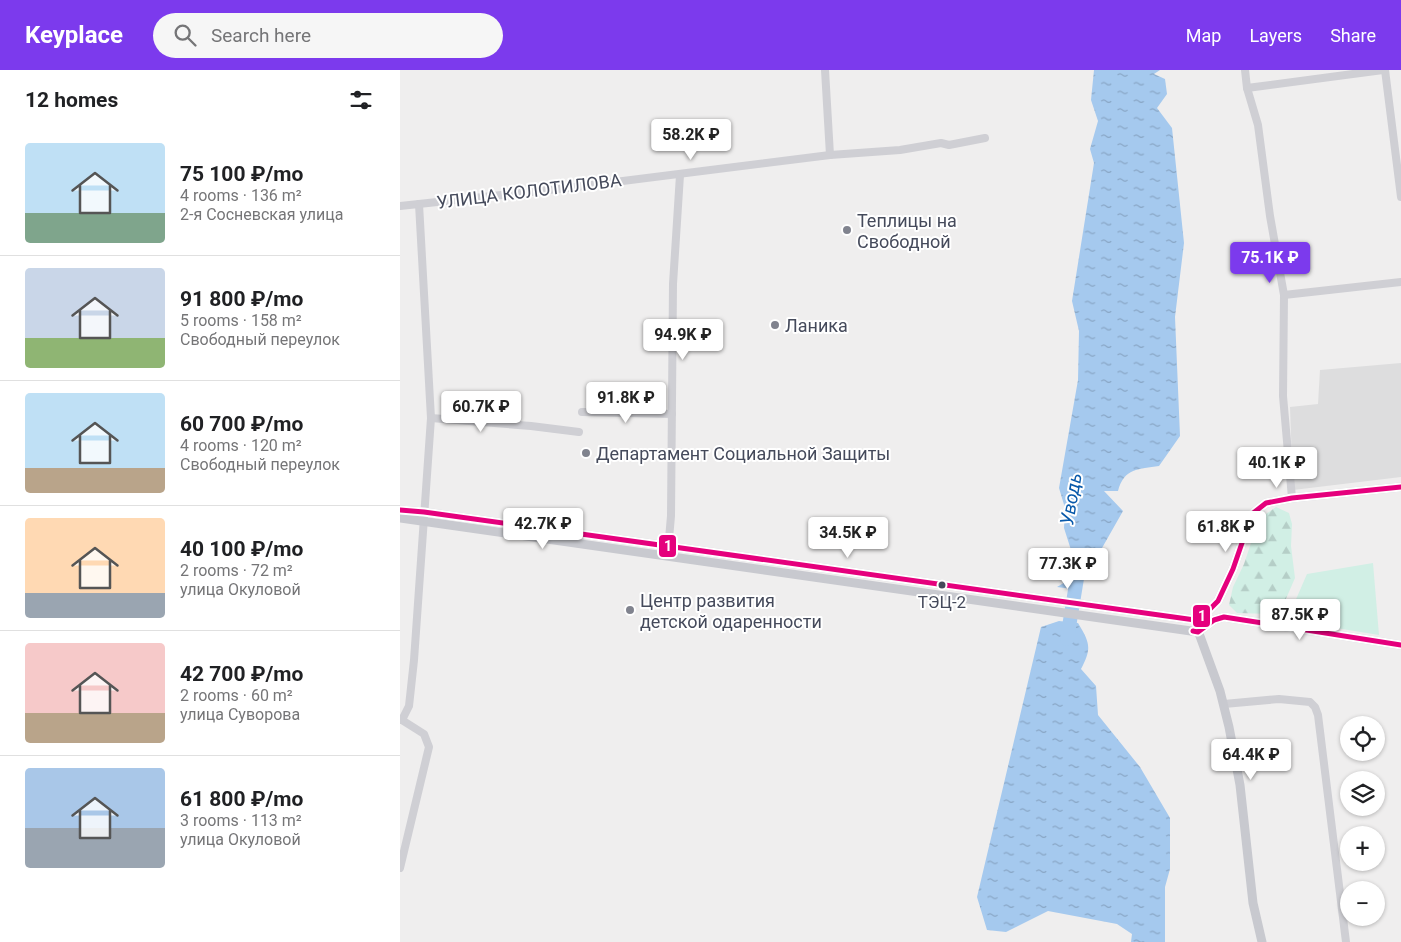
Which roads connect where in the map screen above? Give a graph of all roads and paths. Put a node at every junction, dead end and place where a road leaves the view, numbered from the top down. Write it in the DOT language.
graph roads {
  1 [pos="825,70"];
  2 [pos="1245,70"];
  3 [pos="1384,70"];
  4 [pos="1248,88"];
  5 [pos="985,138"];
  6 [pos="830,155"];
  7 [pos="680,175"];
  8 [pos="1401,197"];
  9 [pos="419,204"];
  10 [pos="400,206"];
  11 [pos="1401,282"];
  12 [pos="1284,295"];
  13 [pos="582,412"];
  14 [pos="672,414"];
  15 [pos="431,418"];
  16 [pos="579,432"];
  17 [pos="1401,487"];
  18 [pos="1292,498"];
  19 [pos="400,510"];
  20 [pos="424,516"];
  21 [pos="400,518"];
  22 [pos="668,545"];
  23 [pos="667,557"];
  24 [pos="904,579"];
  25 [pos="902,590"];
  26 [pos="1195,620"];
  27 [pos="1198,632"];
  28 [pos="1401,645"];
  29 [pos="1224,704"];
  30 [pos="401,720"];
  31 [pos="400,868"];
  32 [pos="1262,942"];
  33 [pos="1346,942"];
  1 -- 6 [label="street"];
  2 -- 4 [label="street"];
  3 -- 4 [label="street"];
  3 -- 8 [label="street"];
  4 -- 12 [label="street"];
  5 -- 6 [label="street, УЛИЦА КОЛОТИЛОВА"];
  6 -- 7 [label="street, УЛИЦА КОЛОТИЛОВА"];
  7 -- 9 [label="street, УЛИЦА КОЛОТИЛОВА"];
  7 -- 14 [label="street"];
  9 -- 10 [label="street, УЛИЦА КОЛОТИЛОВА"];
  9 -- 15 [label="street"];
  11 -- 12 [label="street"];
  12 -- 18 [label="street"];
  13 -- 14 [label="street"];
  14 -- 22 [label="street"];
  15 -- 16 [label="street"];
  15 -- 20 [label="street"];
  17 -- 18 [label="main road"];
  18 -- 26 [label="main road"];
  19 -- 20 [label="main road"];
  20 -- 21 [label="main road"];
  20 -- 22 [label="main road"];
  20 -- 23 [label="main road"];
  20 -- 30 [label="street"];
  22 -- 23 [label="street"];
  22 -- 24 [label="main road"];
  23 -- 25 [label="main road"];
  24 -- 25 [label="street"];
  24 -- 26 [label="main road"];
  25 -- 27 [label="main road"];
  26 -- 27 [label="main road"];
  27 -- 28 [label="main road"];
  27 -- 29 [label="main road"];
  29 -- 32 [label="main road"];
  29 -- 33 [label="street"];
  30 -- 31 [label="street"];
}
